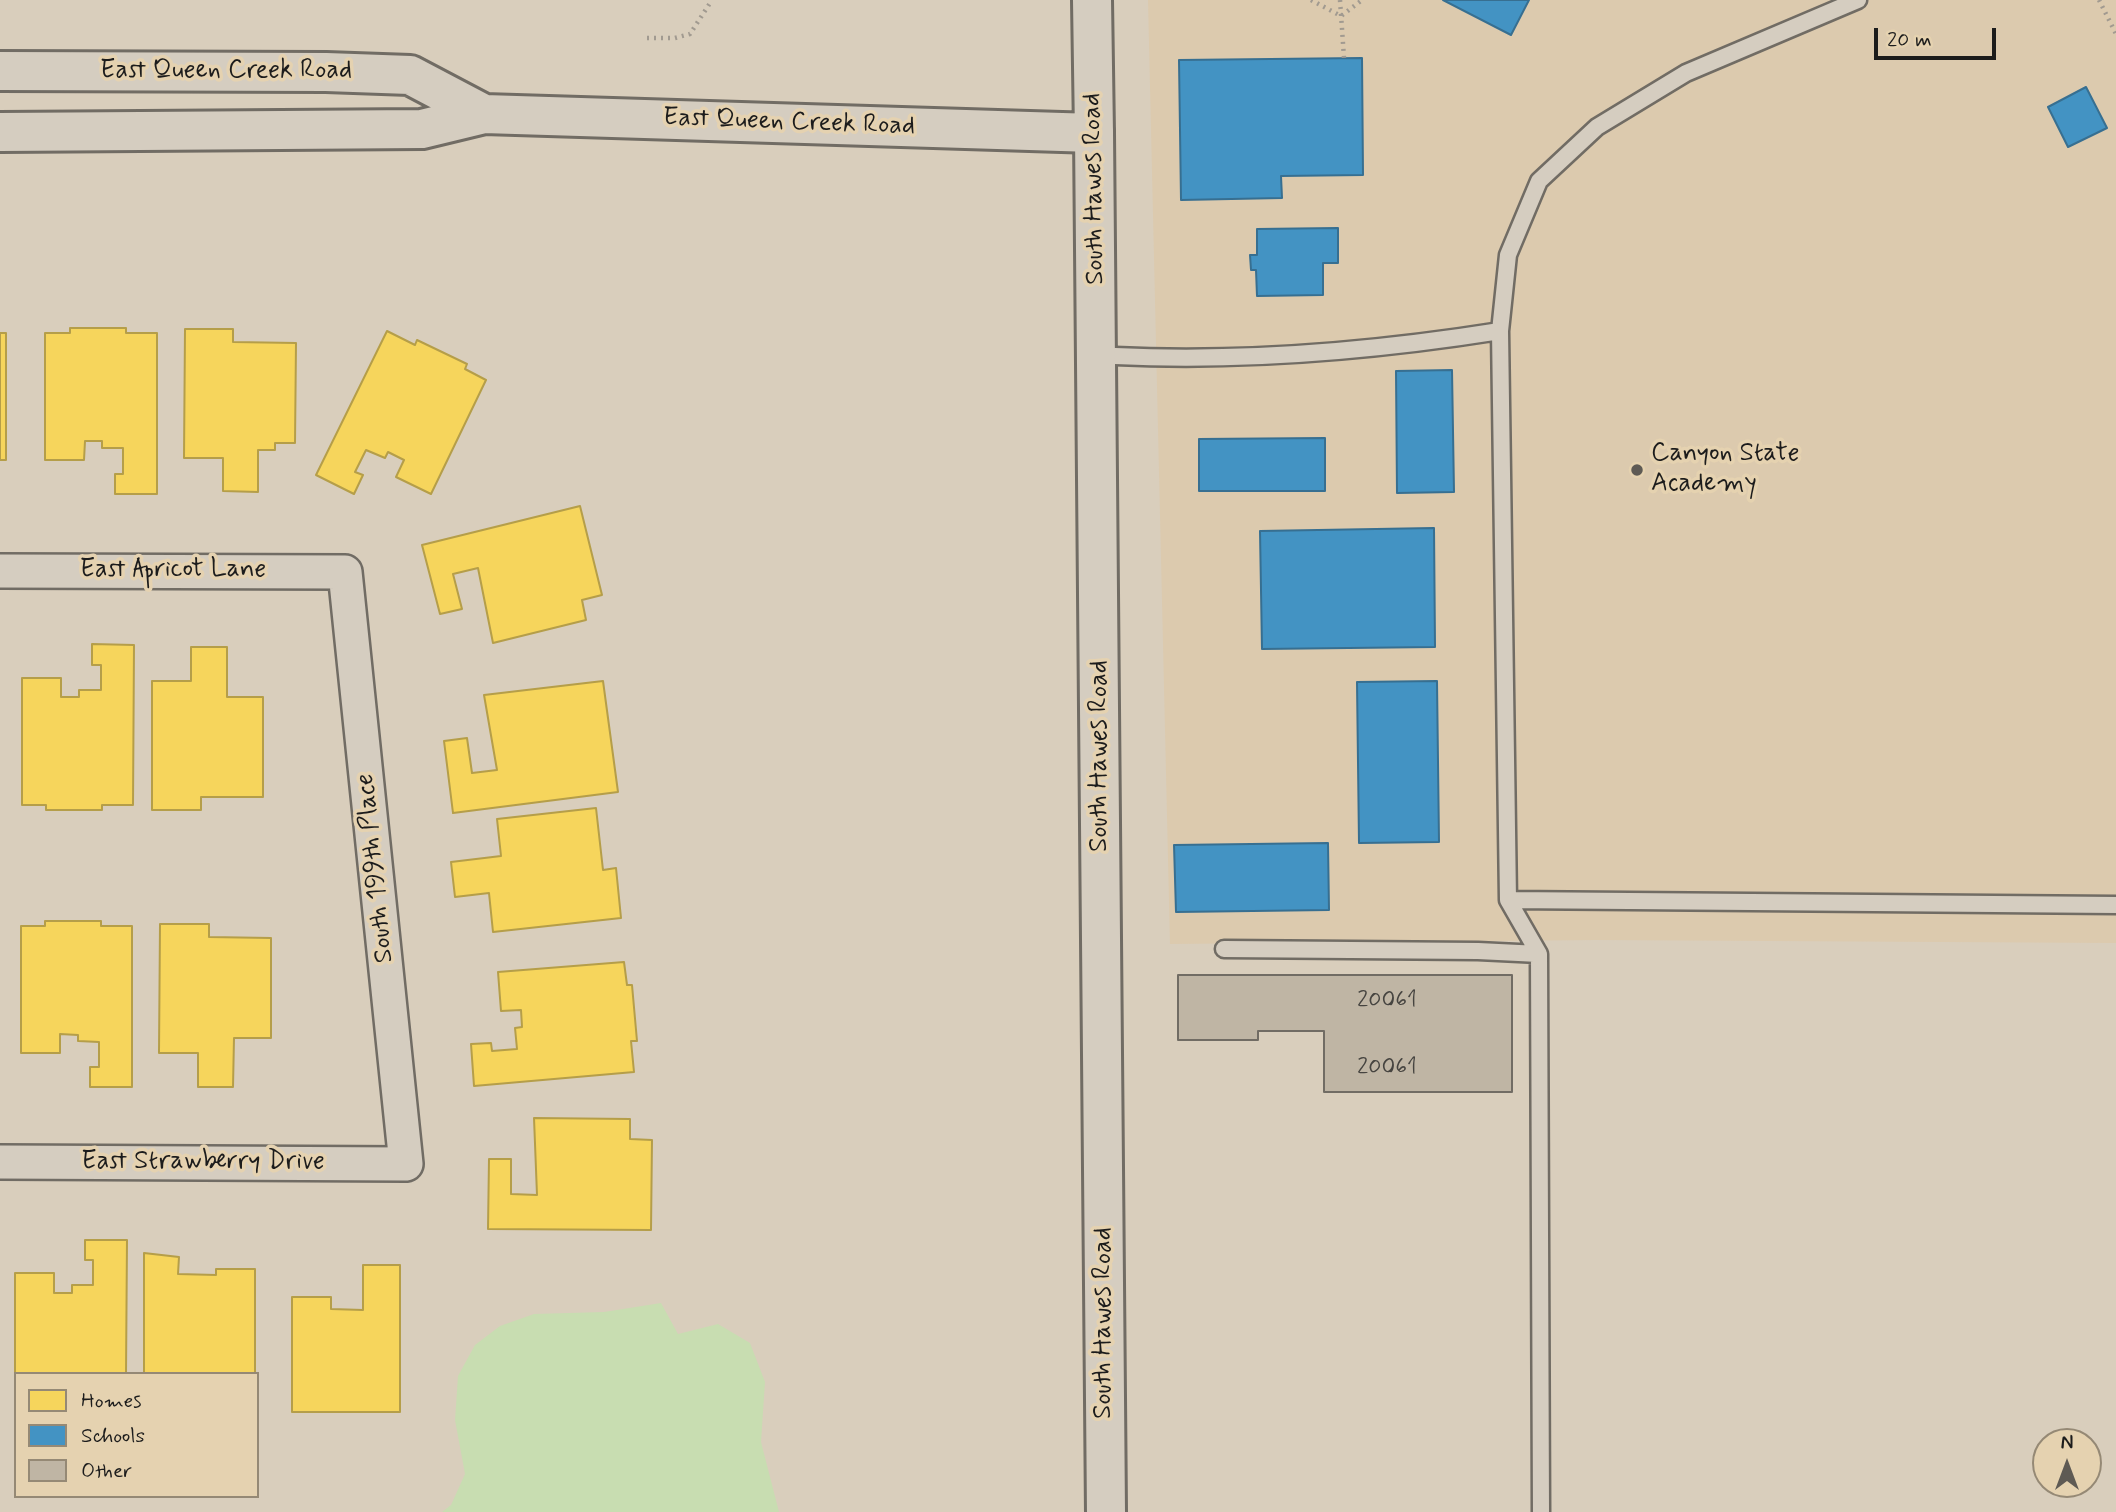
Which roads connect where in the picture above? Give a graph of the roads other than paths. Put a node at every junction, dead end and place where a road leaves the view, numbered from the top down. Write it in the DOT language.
graph roads {
  1 [pos="1092,0"];
  2 [pos="1858,0"];
  3 [pos="0,71"];
  4 [pos="484,114"];
  5 [pos="0,132"];
  6 [pos="1094,133"];
  7 [pos="1500,331"];
  8 [pos="1115,356"];
  9 [pos="0,571"];
  10 [pos="345,572"];
  11 [pos="1507,900"];
  12 [pos="2116,905"];
  13 [pos="1224,949"];
  14 [pos="1539,954"];
  15 [pos="0,1162"];
  16 [pos="406,1164"];
  17 [pos="1106,1512"];
  18 [pos="1541,1512"];
  1 -- 6 [label="main road, South Hawes Road"];
  2 -- 7 [label="lane"];
  3 -- 4 [label="main road, East Queen Creek Road"];
  4 -- 5 [label="main road, East Queen Creek Road"];
  4 -- 6 [label="main road, East Queen Creek Road"];
  6 -- 17 [label="main road, South Hawes Road"];
  7 -- 8 [label="lane"];
  7 -- 11 [label="lane"];
  9 -- 10 [label="street, East Apricot Lane"];
  10 -- 16 [label="street, South 199th Place"];
  11 -- 12 [label="lane"];
  11 -- 14 [label="lane"];
  13 -- 14 [label="lane"];
  14 -- 18 [label="lane"];
  15 -- 16 [label="street, East Strawberry Drive"];
}
